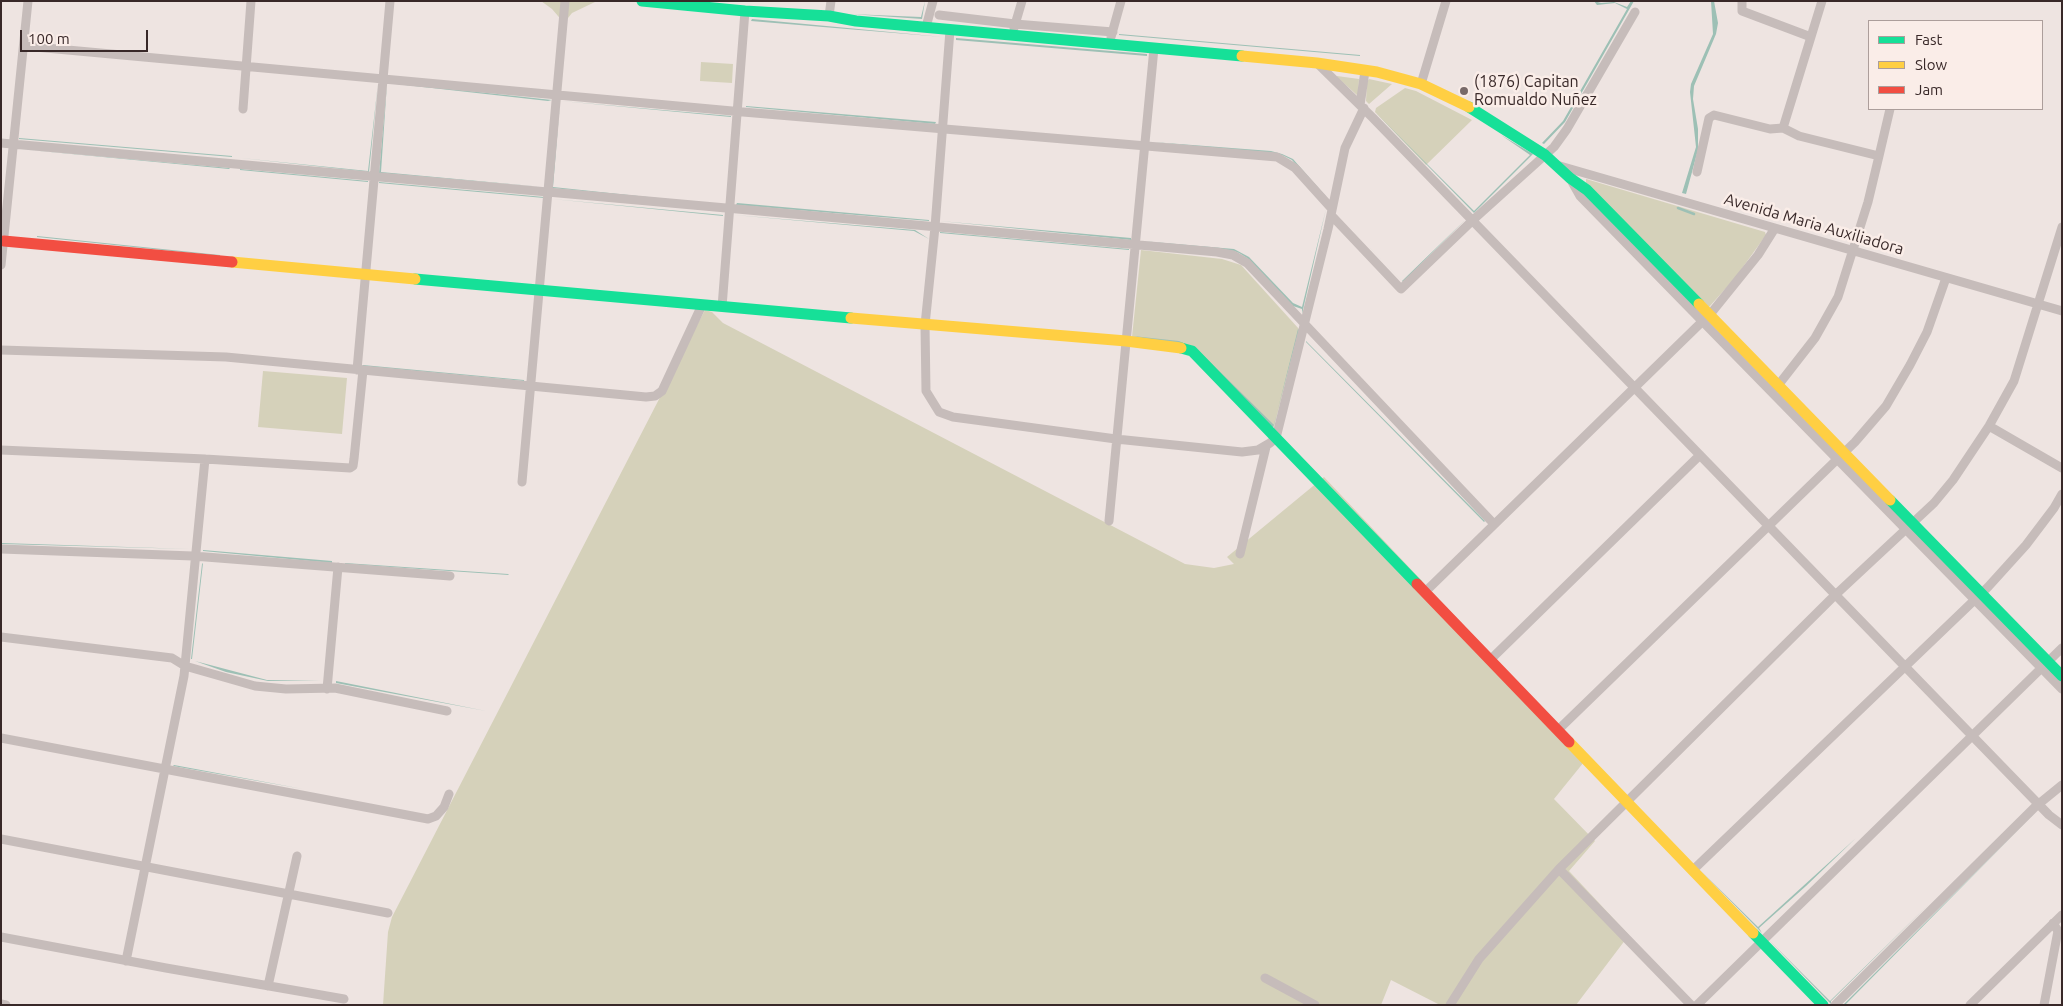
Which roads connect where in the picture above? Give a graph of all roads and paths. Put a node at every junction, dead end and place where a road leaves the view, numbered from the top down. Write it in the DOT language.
graph roads {
  1 [pos="28,1"];
  2 [pos="251,1"];
  3 [pos="390,1"];
  4 [pos="565,1"];
  5 [pos="642,1"];
  6 [pos="831,1"];
  7 [pos="933,1"];
  8 [pos="1022,1"];
  9 [pos="1121,1"];
  10 [pos="1446,1"];
  11 [pos="1742,1"];
  12 [pos="1822,1"];
  13 [pos="745,11"];
  14 [pos="1635,12"];
  15 [pos="935,14"];
  16 [pos="830,16"];
  17 [pos="926,27"];
  18 [pos="950,30"];
  19 [pos="1014,30"];
  20 [pos="1112,32"];
  21 [pos="1811,37"];
  22 [pos="1109,44"];
  23 [pos="24,46"];
  24 [pos="1154,48"];
  25 [pos="1318,64"];
  26 [pos="246,67"];
  27 [pos="1365,71"];
  28 [pos="383,79"];
  29 [pos="1421,84"];
  30 [pos="556,95"];
  31 [pos="1362,106"];
  32 [pos="243,109"];
  33 [pos="1890,110"];
  34 [pos="737,112"];
  35 [pos="943,128"];
  36 [pos="1783,128"];
  37 [pos="1,143"];
  38 [pos="14,144"];
  39 [pos="1145,146"];
  40 [pos="1545,155"];
  41 [pos="1879,156"];
  42 [pos="1559,166"];
  43 [pos="1698,172"];
  44 [pos="374,177"];
  45 [pos="548,192"];
  46 [pos="729,209"];
  47 [pos="1331,212"];
  48 [pos="1473,220"];
  49 [pos="935,227"];
  50 [pos="2062,227"];
  51 [pos="1775,228"];
  52 [pos="4,241"];
  53 [pos="1135,245"];
  54 [pos="1853,251"];
  55 [pos="1,265"];
  56 [pos="366,274"];
  57 [pos="1946,278"];
  58 [pos="539,290"];
  59 [pos="702,305"];
  60 [pos="2038,305"];
  61 [pos="722,307"];
  62 [pos="2062,311"];
  63 [pos="1706,318"];
  64 [pos="1304,324"];
  65 [pos="925,325"];
  66 [pos="1126,342"];
  67 [pos="1,350"];
  68 [pos="360,370"];
  69 [pos="530,386"];
  70 [pos="1634,387"];
  71 [pos="1775,389"];
  72 [pos="1989,426"];
  73 [pos="1276,438"];
  74 [pos="1116,439"];
  75 [pos="1266,447"];
  76 [pos="1,450"];
  77 [pos="1700,455"];
  78 [pos="1841,456"];
  79 [pos="205,459"];
  80 [pos="2062,468"];
  81 [pos="522,482"];
  82 [pos="2062,494"];
  83 [pos="1109,521"];
  84 [pos="1494,524"];
  85 [pos="1769,526"];
  86 [pos="1909,526"];
  87 [pos="1,549"];
  88 [pos="1240,554"];
  89 [pos="196,556"];
  90 [pos="338,566"];
  91 [pos="450,576"];
  92 [pos="1424,592"];
  93 [pos="1836,595"];
  94 [pos="1978,597"];
  95 [pos="1,637"];
  96 [pos="2062,648"];
  97 [pos="1490,660"];
  98 [pos="2044,665"];
  99 [pos="185,666"];
  100 [pos="1905,666"];
  101 [pos="2062,676"];
  102 [pos="327,689"];
  103 [pos="2062,689"];
  104 [pos="447,711"];
  105 [pos="1558,730"];
  106 [pos="1972,736"];
  107 [pos="1,738"];
  108 [pos="165,770"];
  109 [pos="2062,785"];
  110 [pos="449,794"];
  111 [pos="1627,802"];
  112 [pos="2039,805"];
  113 [pos="2062,826"];
  114 [pos="1,839"];
  115 [pos="297,856"];
  116 [pos="145,866"];
  117 [pos="1559,869"];
  118 [pos="1693,870"];
  119 [pos="287,893"];
  120 [pos="388,913"];
  121 [pos="2062,915"];
  122 [pos="2053,923"];
  123 [pos="1,937"];
  124 [pos="1761,940"];
  125 [pos="2058,955"];
  126 [pos="126,960"];
  127 [pos="1265,978"];
  128 [pos="268,986"];
  129 [pos="344,999"];
  130 [pos="1,1004"];
  131 [pos="6,1005"];
  132 [pos="1315,1005"];
  133 [pos="1450,1005"];
  134 [pos="1691,1005"];
  135 [pos="1697,1005"];
  136 [pos="1823,1005"];
  137 [pos="1835,1005"];
  138 [pos="1970,1005"];
  139 [pos="2044,1005"];
  1 -- 23 [label="street"];
  2 -- 26 [label="street"];
  3 -- 28 [label="street"];
  4 -- 30 [label="street"];
  5 -- 13 [label="street"];
  6 -- 16 [label="street"];
  7 -- 15 [label="street"];
  8 -- 19 [label="street"];
  9 -- 20 [label="street"];
  10 -- 29 [label="street"];
  11 -- 21 [label="street"];
  12 -- 21 [label="street"];
  13 -- 16 [label="street"];
  13 -- 34 [label="street"];
  14 -- 40 [label="street"];
  15 -- 17 [label="street"];
  15 -- 19 [label="street"];
  16 -- 17 [label="street"];
  17 -- 18 [label="street"];
  18 -- 19 [label="street"];
  18 -- 35 [label="street"];
  19 -- 20 [label="street"];
  19 -- 22 [label="street"];
  20 -- 22 [label="street"];
  21 -- 36 [label="street"];
  22 -- 24 [label="street"];
  23 -- 26 [label="street"];
  23 -- 38 [label="street"];
  24 -- 25 [label="street"];
  24 -- 39 [label="street"];
  25 -- 27 [label="street"];
  25 -- 31 [label="street"];
  26 -- 28 [label="street"];
  26 -- 32 [label="street"];
  27 -- 29 [label="street"];
  27 -- 31 [label="street"];
  28 -- 30 [label="street"];
  28 -- 44 [label="street"];
  29 -- 40 [label="street"];
  30 -- 34 [label="street"];
  30 -- 45 [label="street"];
  31 -- 47 [label="street"];
  31 -- 48 [label="street"];
  33 -- 41 [label="street"];
  34 -- 35 [label="street"];
  34 -- 46 [label="street"];
  35 -- 39 [label="street"];
  35 -- 49 [label="street"];
  36 -- 41 [label="street"];
  36 -- 43 [label="street"];
  37 -- 38 [label="street"];
  38 -- 44 [label="street"];
  38 -- 52 [label="street"];
  39 -- 47 [label="street"];
  39 -- 53 [label="street"];
  40 -- 42 [label="street"];
  40 -- 48 [label="street"];
  41 -- 54 [label="street"];
  42 -- 51 [label="street, Avenida Maria Auxiliadora"];
  42 -- 63 [label="street"];
  44 -- 45 [label="street"];
  44 -- 56 [label="street"];
  45 -- 46 [label="street"];
  45 -- 58 [label="street"];
  46 -- 49 [label="street"];
  46 -- 61 [label="street"];
  47 -- 48 [label="street"];
  47 -- 64 [label="street"];
  48 -- 70 [label="street"];
  49 -- 53 [label="street"];
  49 -- 65 [label="street"];
  50 -- 60 [label="street"];
  51 -- 54 [label="street, Avenida Maria Auxiliadora"];
  51 -- 63 [label="street"];
  52 -- 55 [label="street"];
  52 -- 56 [label="street"];
  53 -- 64 [label="street"];
  53 -- 66 [label="street"];
  54 -- 57 [label="street, Avenida Maria Auxiliadora"];
  54 -- 71 [label="street"];
  56 -- 58 [label="street"];
  56 -- 68 [label="street"];
  57 -- 60 [label="street, Avenida Maria Auxiliadora"];
  57 -- 78 [label="street"];
  58 -- 59 [label="street"];
  58 -- 69 [label="street"];
  59 -- 61 [label="street"];
  59 -- 69 [label="street"];
  60 -- 62 [label="street, Avenida Maria Auxiliadora"];
  60 -- 72 [label="street"];
  61 -- 65 [label="street"];
  63 -- 70 [label="street"];
  63 -- 71 [label="street"];
  64 -- 73 [label="street"];
  64 -- 84 [label="street"];
  65 -- 66 [label="street"];
  65 -- 74 [label="street"];
  66 -- 73 [label="street"];
  66 -- 74 [label="street"];
  67 -- 68 [label="street"];
  68 -- 69 [label="street"];
  68 -- 79 [label="street"];
  69 -- 81 [label="street"];
  70 -- 77 [label="street"];
  70 -- 84 [label="street"];
  71 -- 78 [label="street"];
  72 -- 80 [label="street"];
  72 -- 86 [label="street"];
  73 -- 75 [label="street"];
  73 -- 92 [label="street"];
  74 -- 75 [label="street"];
  74 -- 83 [label="street"];
  75 -- 88 [label="street"];
  76 -- 79 [label="street"];
  77 -- 85 [label="street"];
  77 -- 97 [label="street"];
  78 -- 85 [label="street"];
  78 -- 86 [label="street"];
  79 -- 89 [label="street"];
  82 -- 94 [label="street"];
  84 -- 92 [label="street"];
  85 -- 93 [label="street"];
  85 -- 105 [label="street"];
  86 -- 93 [label="street"];
  86 -- 94 [label="street"];
  87 -- 89 [label="street"];
  89 -- 90 [label="street"];
  89 -- 99 [label="street"];
  90 -- 91 [label="street"];
  90 -- 102 [label="street"];
  92 -- 97 [label="street"];
  93 -- 100 [label="street"];
  93 -- 111 [label="street"];
  94 -- 98 [label="street"];
  94 -- 100 [label="street"];
  95 -- 99 [label="street"];
  96 -- 98 [label="street"];
  97 -- 105 [label="street"];
  98 -- 101 [label="street"];
  98 -- 103 [label="street"];
  98 -- 106 [label="street"];
  99 -- 102 [label="street"];
  99 -- 108 [label="street"];
  100 -- 106 [label="street"];
  100 -- 118 [label="street"];
  102 -- 104 [label="street"];
  105 -- 111 [label="street"];
  106 -- 112 [label="street"];
  106 -- 124 [label="street"];
  107 -- 108 [label="street"];
  108 -- 110 [label="street"];
  108 -- 116 [label="street"];
  109 -- 112 [label="street"];
  111 -- 117 [label="street"];
  111 -- 118 [label="street"];
  112 -- 113 [label="street"];
  112 -- 137 [label="street"];
  114 -- 116 [label="street"];
  115 -- 119 [label="street"];
  116 -- 119 [label="street"];
  116 -- 126 [label="street"];
  117 -- 133 [label="street"];
  117 -- 134 [label="street"];
  118 -- 124 [label="street"];
  119 -- 120 [label="street"];
  119 -- 128 [label="street"];
  121 -- 122 [label="street"];
  122 -- 125 [label="street"];
  122 -- 138 [label="street"];
  123 -- 126 [label="street"];
  124 -- 135 [label="street"];
  124 -- 136 [label="street"];
  125 -- 139 [label="street"];
  126 -- 128 [label="street"];
  127 -- 132 [label="street"];
  128 -- 129 [label="street"];
  130 -- 131 [label="street"];
}
